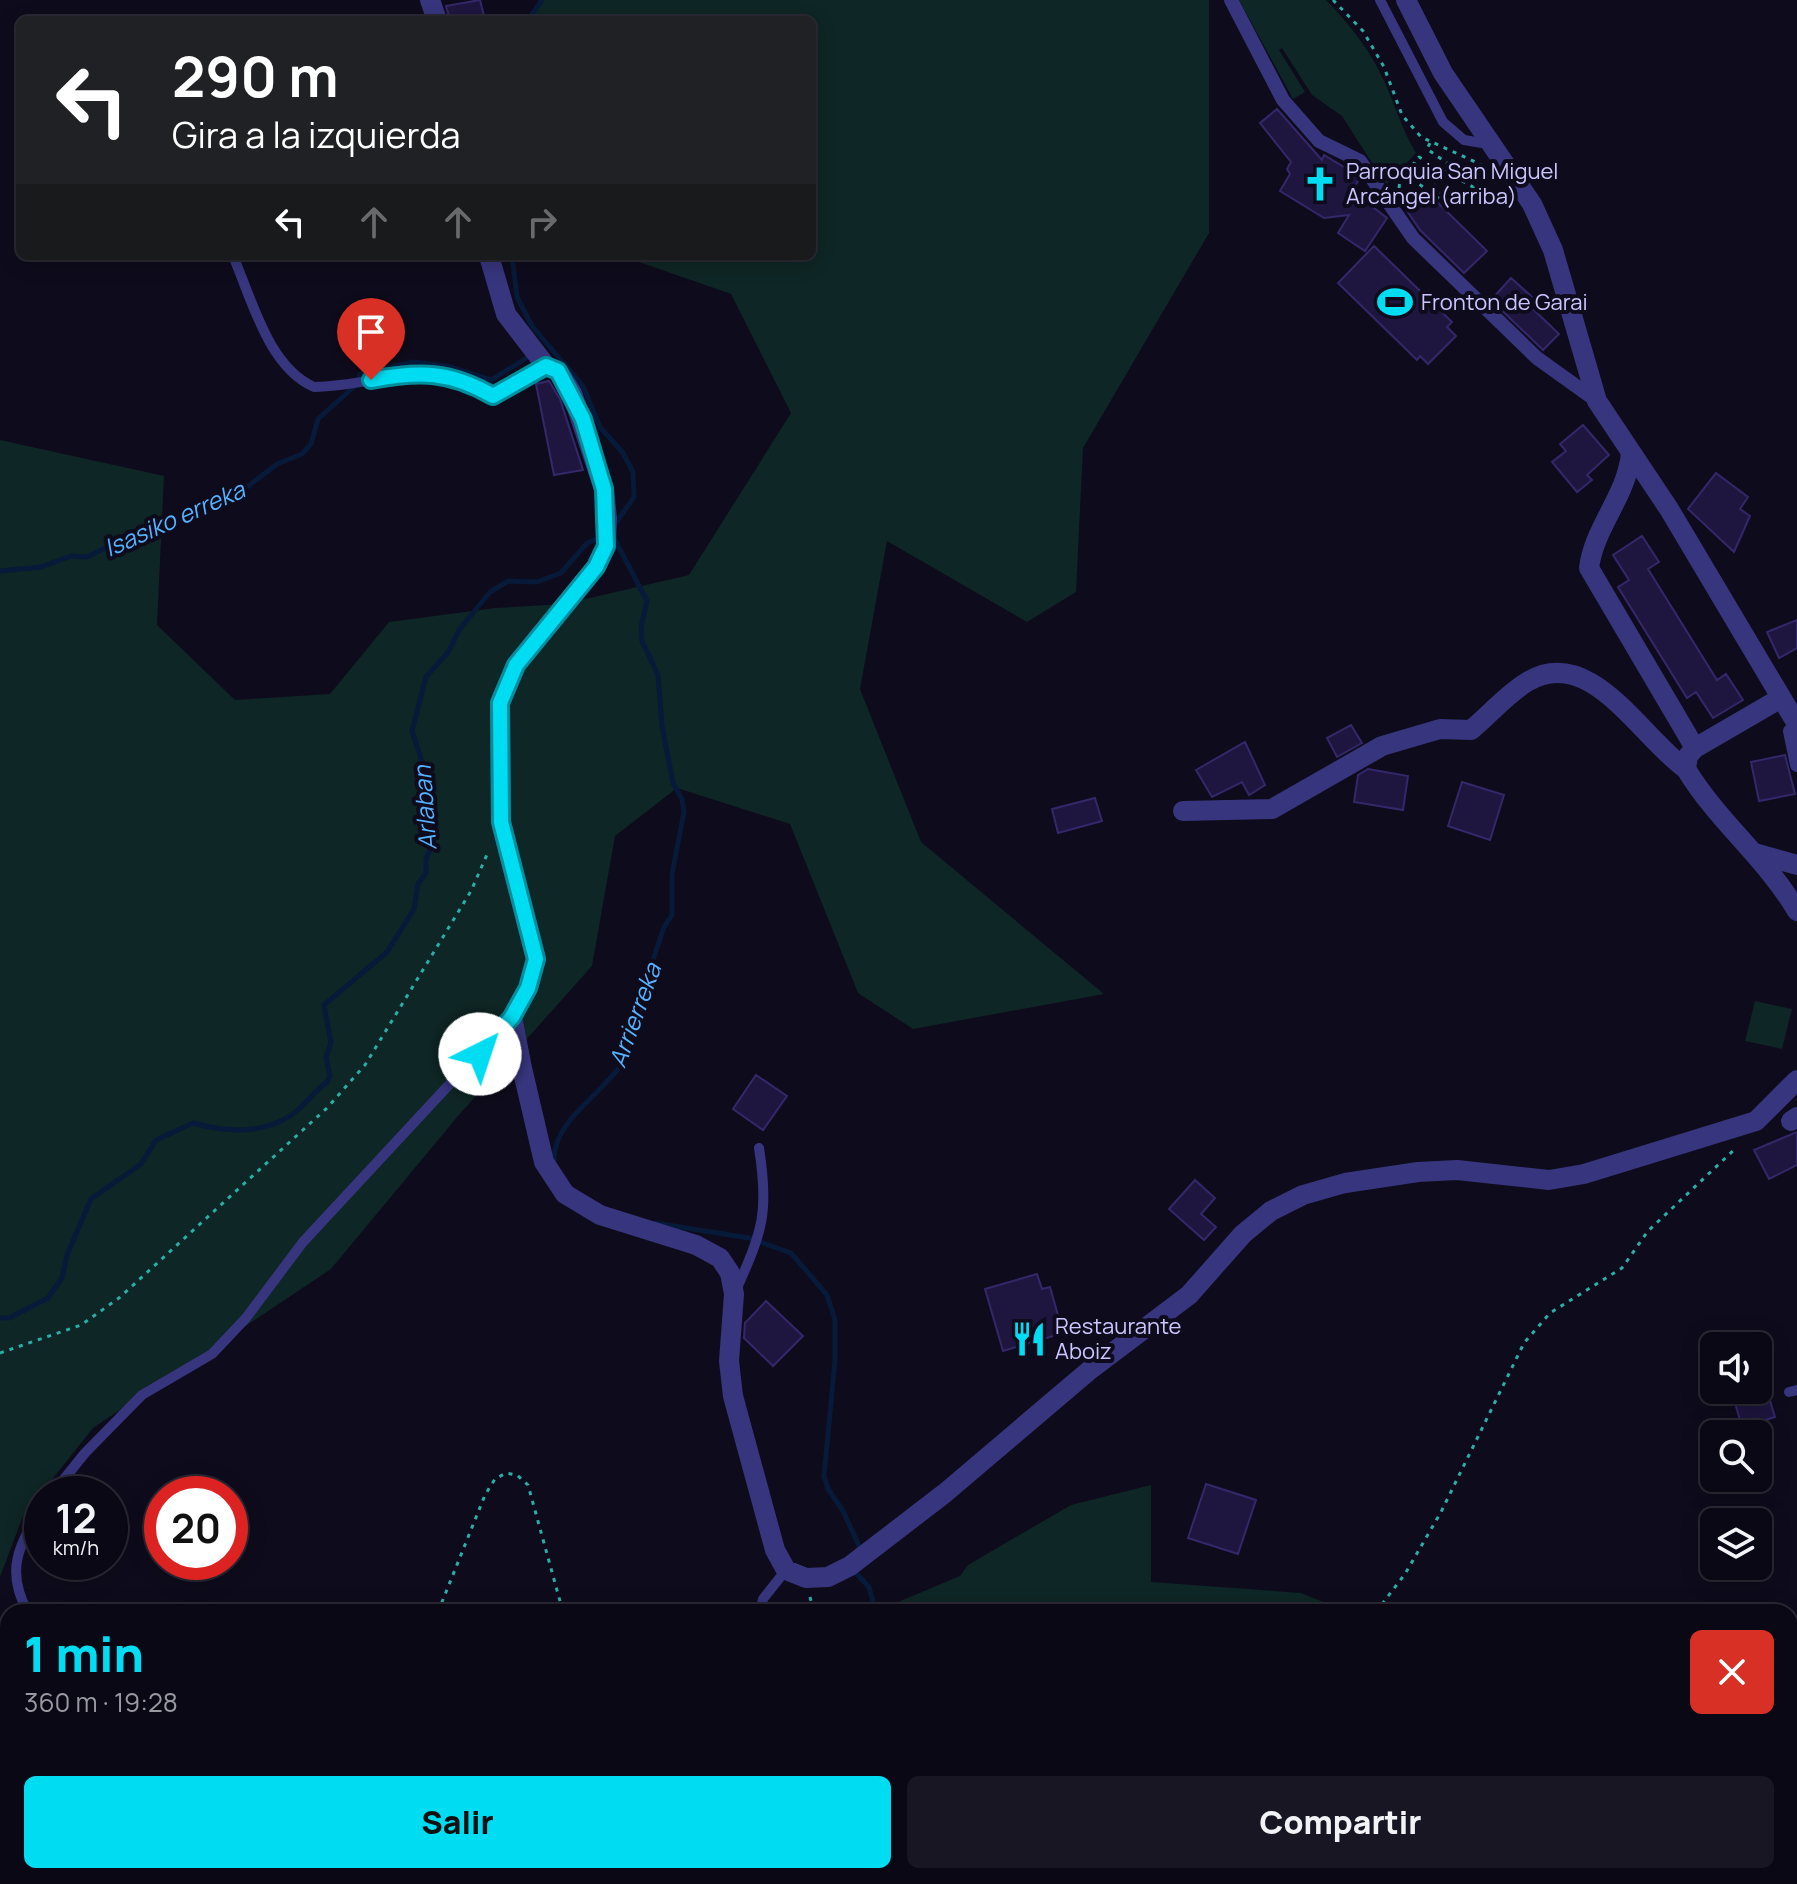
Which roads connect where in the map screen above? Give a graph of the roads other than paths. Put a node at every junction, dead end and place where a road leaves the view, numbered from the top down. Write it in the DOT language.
graph roads {
  1 [pos="1231,0"];
  2 [pos="1380,0"];
  3 [pos="1406,0"];
  4 [pos="1492,144"];
  5 [pos="235,260"];
  6 [pos="490,260"];
  7 [pos="546,366"];
  8 [pos="1597,401"];
  9 [pos="1631,453"];
  10 [pos="1655,489"];
  11 [pos="1621,495"];
  12 [pos="1781,698"];
  13 [pos="1794,727"];
  14 [pos="1695,748"];
  15 [pos="1797,765"];
  16 [pos="1686,769"];
  17 [pos="1183,811"];
  18 [pos="1754,853"];
  19 [pos="1797,865"];
  20 [pos="1797,911"];
  21 [pos="512,1017"];
  22 [pos="1797,1080"];
  23 [pos="759,1148"];
  24 [pos="734,1294"];
  25 [pos="66,1476"];
  26 [pos="24,1537"];
  27 [pos="786,1570"];
  28 [pos="23,1604"];
  29 [pos="762,1604"];
  1 -- 8 [label="street"];
  2 -- 4 [label="lane"];
  3 -- 4 [label="street"];
  4 -- 8 [label="street"];
  5 -- 7 [label="lane"];
  6 -- 7 [label="street"];
  7 -- 21 [label="street"];
  8 -- 9 [label="street"];
  9 -- 10 [label="street"];
  9 -- 11 [label="street"];
  10 -- 11 [label="street"];
  10 -- 12 [label="street"];
  11 -- 14 [label="street"];
  12 -- 13 [label="street"];
  12 -- 14 [label="street"];
  13 -- 15 [label="street"];
  14 -- 16 [label="street"];
  16 -- 17 [label="street"];
  16 -- 18 [label="street"];
  18 -- 19 [label="street"];
  18 -- 20 [label="street"];
  21 -- 24 [label="street"];
  21 -- 25 [label="lane"];
  22 -- 27 [label="street"];
  23 -- 24 [label="lane"];
  24 -- 27 [label="street"];
  26 -- 28 [label="lane"];
  27 -- 29 [label="lane"];
}
